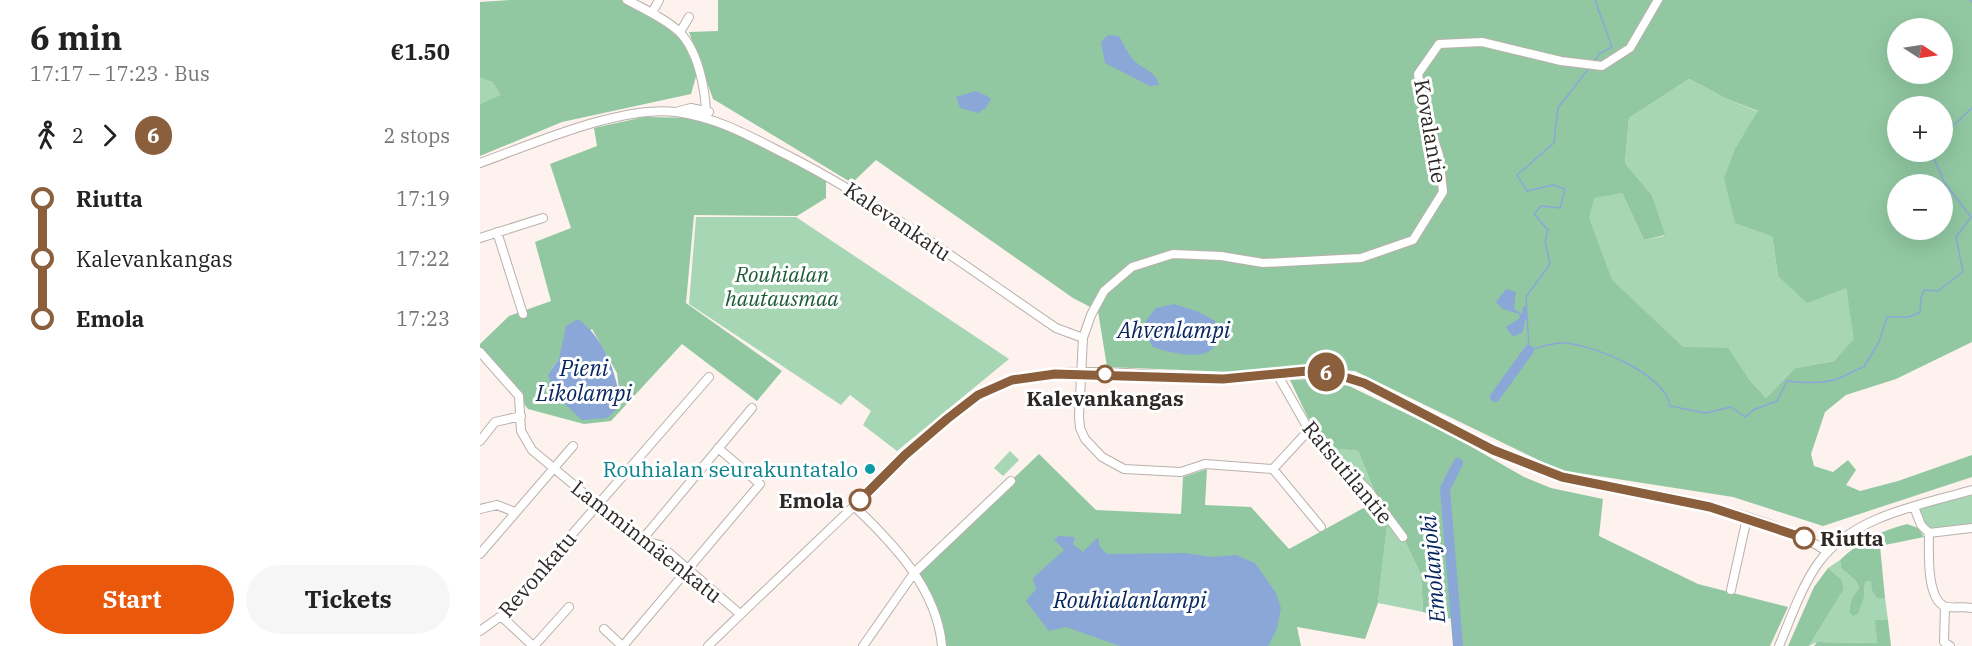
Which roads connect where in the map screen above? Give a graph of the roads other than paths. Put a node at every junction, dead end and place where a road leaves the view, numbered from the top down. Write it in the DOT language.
graph roads {
  1 [pos="627,0"];
  2 [pos="659,0"];
  3 [pos="1658,0"];
  4 [pos="652,13"];
  5 [pos="689,17"];
  6 [pos="680,33"];
  7 [pos="706,113"];
  8 [pos="480,163"];
  9 [pos="543,218"];
  10 [pos="497,232"];
  11 [pos="480,238"];
  12 [pos="524,314"];
  13 [pos="1083,338"];
  14 [pos="480,352"];
  15 [pos="1081,373"];
  16 [pos="1277,374"];
  17 [pos="709,376"];
  18 [pos="752,408"];
  19 [pos="521,416"];
  20 [pos="1309,430"];
  21 [pos="480,441"];
  22 [pos="573,446"];
  23 [pos="718,448"];
  24 [pos="554,467"];
  25 [pos="1273,470"];
  26 [pos="1011,481"];
  27 [pos="1972,490"];
  28 [pos="598,505"];
  29 [pos="854,506"];
  30 [pos="1914,507"];
  31 [pos="480,509"];
  32 [pos="515,512"];
  33 [pos="1747,518"];
  34 [pos="1321,527"];
  35 [pos="1972,528"];
  36 [pos="1929,533"];
  37 [pos="1402,537"];
  38 [pos="641,542"];
  39 [pos="1828,552"];
  40 [pos="480,554"];
  41 [pos="689,568"];
  42 [pos="914,573"];
  43 [pos="1731,590"];
  44 [pos="569,607"];
  45 [pos="1946,607"];
  46 [pos="1972,608"];
  47 [pos="740,614"];
  48 [pos="501,616"];
  49 [pos="604,629"];
  50 [pos="480,631"];
  51 [pos="534,646"];
  52 [pos="623,646"];
  53 [pos="709,646"];
  54 [pos="863,646"];
  55 [pos="942,646"];
  56 [pos="1779,646"];
  57 [pos="1950,646"];
  1 -- 4 [label="street"];
  2 -- 4 [label="street"];
  3 -- 13 [label="street, Kovalantie"];
  4 -- 6 [label="street"];
  5 -- 6 [label="street"];
  6 -- 7 [label="street"];
  7 -- 8 [label="street"];
  7 -- 13 [label="street, Kalevankatu"];
  9 -- 10 [label="street"];
  10 -- 11 [label="street"];
  10 -- 12 [label="street"];
  13 -- 15 [label="street, Kovalantie"];
  14 -- 19 [label="street, Lamminmäenkatu"];
  15 -- 16 [label="street"];
  15 -- 25 [label="street, Kovalantie"];
  15 -- 29 [label="street"];
  16 -- 20 [label="street, Ratsutilantie"];
  16 -- 33 [label="street"];
  17 -- 28 [label="street, Revonkatu"];
  18 -- 23 [label="street"];
  19 -- 21 [label="street"];
  19 -- 24 [label="street, Lamminmäenkatu"];
  20 -- 25 [label="street"];
  20 -- 37 [label="street, Ratsutilantie"];
  22 -- 24 [label="street"];
  23 -- 38 [label="street"];
  23 -- 41 [label="street"];
  24 -- 28 [label="street, Lamminmäenkatu"];
  24 -- 32 [label="street"];
  25 -- 34 [label="street"];
  26 -- 42 [label="street"];
  27 -- 30 [label="street"];
  28 -- 38 [label="street, Lamminmäenkatu"];
  28 -- 48 [label="street, Revonkatu"];
  29 -- 42 [label="street"];
  29 -- 47 [label="street"];
  30 -- 36 [label="street"];
  30 -- 39 [label="street"];
  31 -- 32 [label="street"];
  32 -- 40 [label="street"];
  33 -- 39 [label="street"];
  33 -- 43 [label="street"];
  35 -- 36 [label="street"];
  36 -- 45 [label="street"];
  38 -- 41 [label="street, Lamminmäenkatu"];
  39 -- 56 [label="street"];
  41 -- 47 [label="street, Lamminmäenkatu"];
  41 -- 52 [label="street"];
  42 -- 54 [label="street"];
  42 -- 55 [label="street"];
  44 -- 51 [label="street"];
  45 -- 46 [label="street"];
  45 -- 57 [label="street"];
  47 -- 53 [label="street"];
  48 -- 50 [label="street, Revonkatu"];
  48 -- 51 [label="street"];
  49 -- 52 [label="street"];
}
